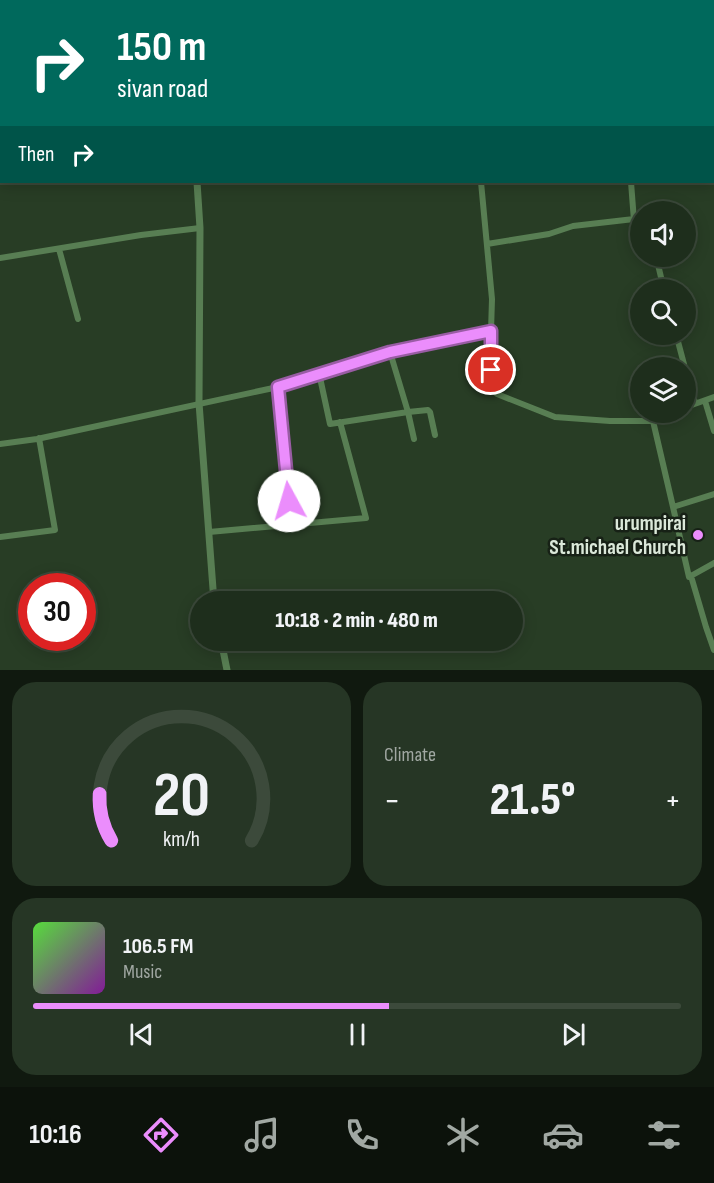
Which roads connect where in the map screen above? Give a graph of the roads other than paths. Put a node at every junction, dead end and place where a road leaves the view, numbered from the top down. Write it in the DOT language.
graph roads {
  1 [pos="198,183"];
  2 [pos="481,183"];
  3 [pos="631,183"];
  4 [pos="634,201"];
  5 [pos="630,222"];
  6 [pos="200,228"];
  7 [pos="487,244"];
  8 [pos="58,249"];
  9 [pos="0,258"];
  10 [pos="78,319"];
  11 [pos="491,331"];
  12 [pos="390,352"];
  13 [pos="320,373"];
  14 [pos="278,387"];
  15 [pos="714,396"];
  16 [pos="705,401"];
  17 [pos="199,403"];
  18 [pos="696,403"];
  19 [pos="408,412"];
  20 [pos="630,421"];
  21 [pos="340,422"];
  22 [pos="653,423"];
  23 [pos="714,431"];
  24 [pos="435,435"];
  25 [pos="39,438"];
  26 [pos="414,439"];
  27 [pos="0,444"];
  28 [pos="714,494"];
  29 [pos="673,507"];
  30 [pos="291,524"];
  31 [pos="208,532"];
  32 [pos="0,537"];
  33 [pos="714,563"];
  34 [pos="691,576"];
  35 [pos="213,591"];
  36 [pos="714,650"];
  37 [pos="223,651"];
  38 [pos="226,670"];
  1 -- 6 [label="street"];
  2 -- 7 [label="street"];
  3 -- 4 [label="street"];
  5 -- 7 [label="street"];
  6 -- 8 [label="street"];
  6 -- 17 [label="street"];
  7 -- 11 [label="street"];
  8 -- 9 [label="street"];
  8 -- 10 [label="street"];
  11 -- 12 [label="street"];
  11 -- 20 [label="street"];
  12 -- 13 [label="street"];
  12 -- 19 [label="street"];
  13 -- 14 [label="street"];
  13 -- 21 [label="street"];
  14 -- 17 [label="street"];
  14 -- 30 [label="street"];
  15 -- 16 [label="street"];
  16 -- 18 [label="street"];
  16 -- 23 [label="street"];
  17 -- 25 [label="street"];
  17 -- 31 [label="street"];
  19 -- 21 [label="street"];
  19 -- 24 [label="street"];
  19 -- 26 [label="street"];
  21 -- 30 [label="street"];
  22 -- 29 [label="street"];
  25 -- 27 [label="street"];
  25 -- 32 [label="street"];
  28 -- 29 [label="street"];
  29 -- 34 [label="street"];
  30 -- 31 [label="street"];
  31 -- 35 [label="street"];
  33 -- 34 [label="street"];
  34 -- 36 [label="street"];
  37 -- 38 [label="street"];
}
